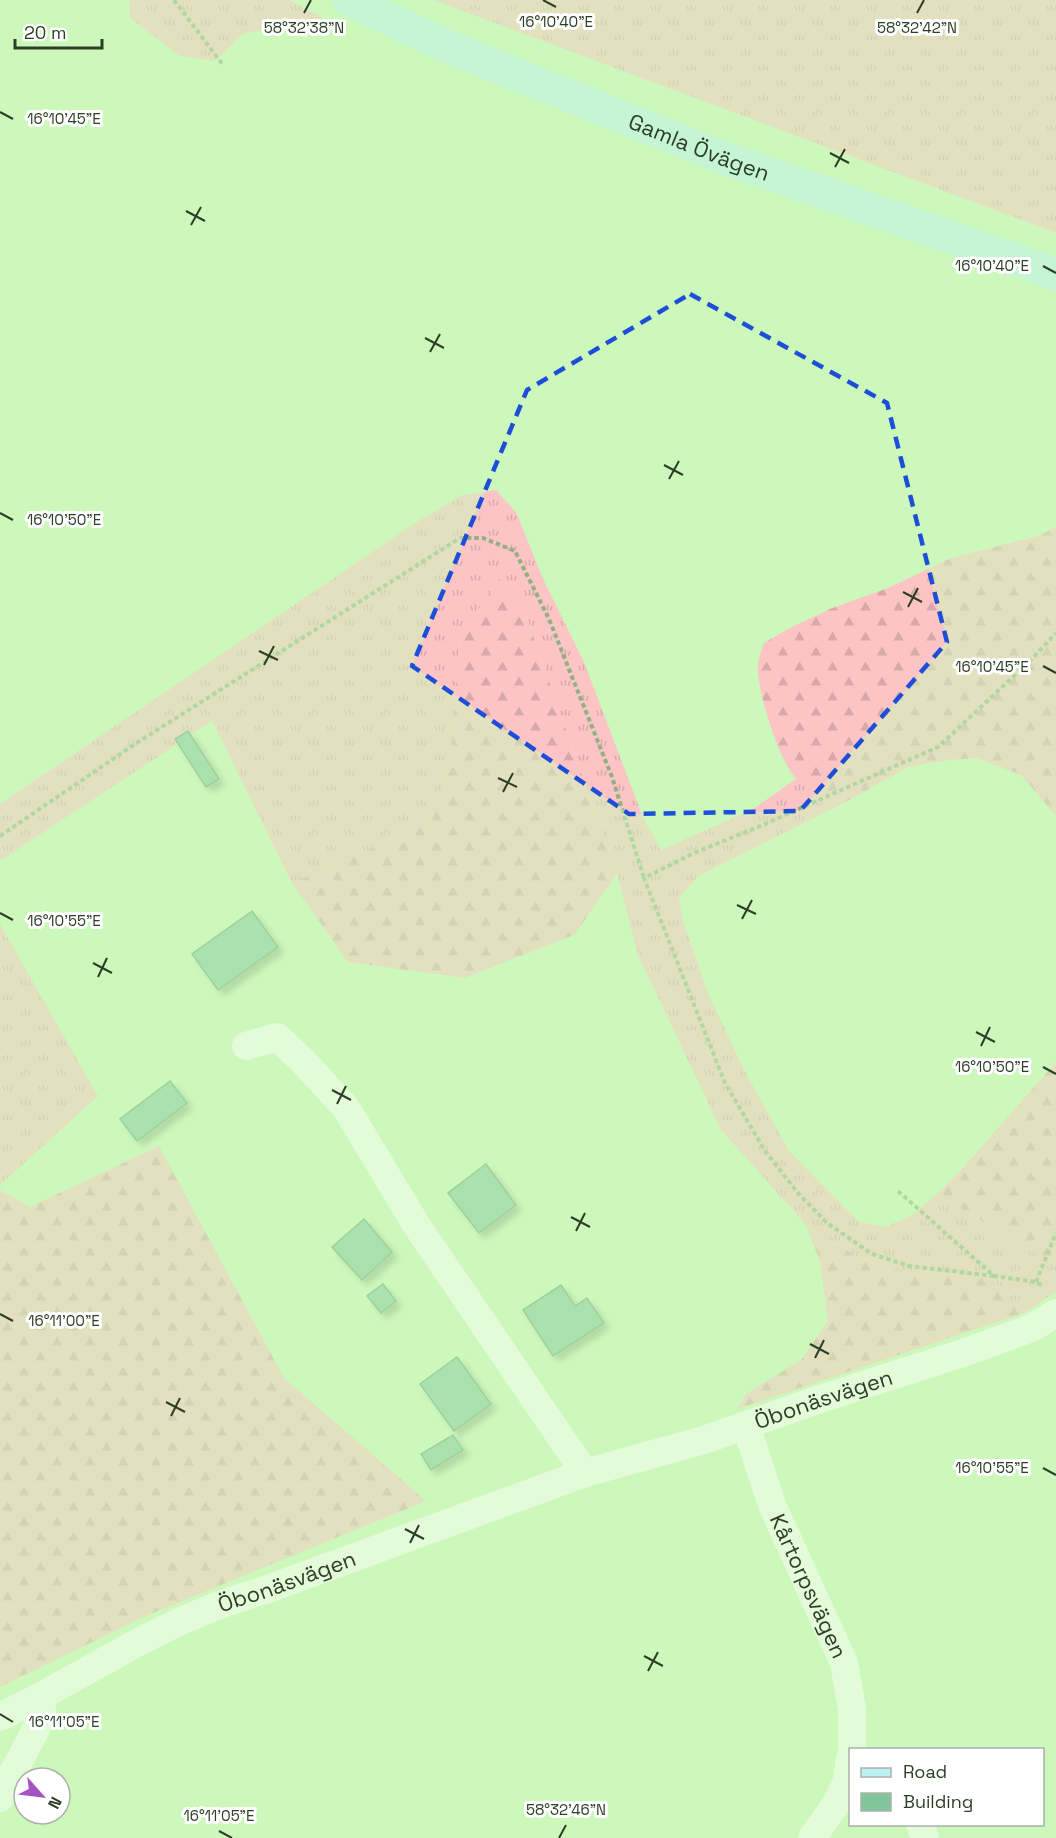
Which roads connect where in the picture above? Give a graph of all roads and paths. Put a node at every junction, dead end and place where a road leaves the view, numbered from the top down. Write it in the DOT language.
graph roads {
  1 [pos="174,0"];
  2 [pos="349,0"];
  3 [pos="223,65"];
  4 [pos="1056,274"];
  5 [pos="1056,633"];
  6 [pos="0,836"];
  7 [pos="644,878"];
  8 [pos="246,1046"];
  9 [pos="898,1191"];
  10 [pos="1056,1233"];
  11 [pos="994,1276"];
  12 [pos="1036,1282"];
  13 [pos="1051,1300"];
  14 [pos="746,1426"];
  15 [pos="585,1473"];
  16 [pos="44,1696"];
  17 [pos="0,1717"];
  18 [pos="853,1748"];
  19 [pos="849,1771"];
  20 [pos="0,1798"];
  21 [pos="812,1838"];
  1 -- 3 [label="path"];
  2 -- 4 [label="main road, Gamla Övägen"];
  5 -- 7 [label="path"];
  6 -- 7 [label="path"];
  7 -- 11 [label="path"];
  8 -- 15 [label="street"];
  9 -- 11 [label="path"];
  10 -- 12 [label="path"];
  11 -- 12 [label="path"];
  12 -- 13 [label="path"];
  13 -- 14 [label="street, Öbonäsvägen"];
  14 -- 15 [label="street, Öbonäsvägen"];
  14 -- 18 [label="street, Kårtorpsvägen"];
  15 -- 16 [label="street, Öbonäsvägen"];
  16 -- 17 [label="street, Öbonäsvägen"];
  16 -- 20 [label="street"];
  19 -- 21 [label="street, Kårtorpsvägen"];
}
